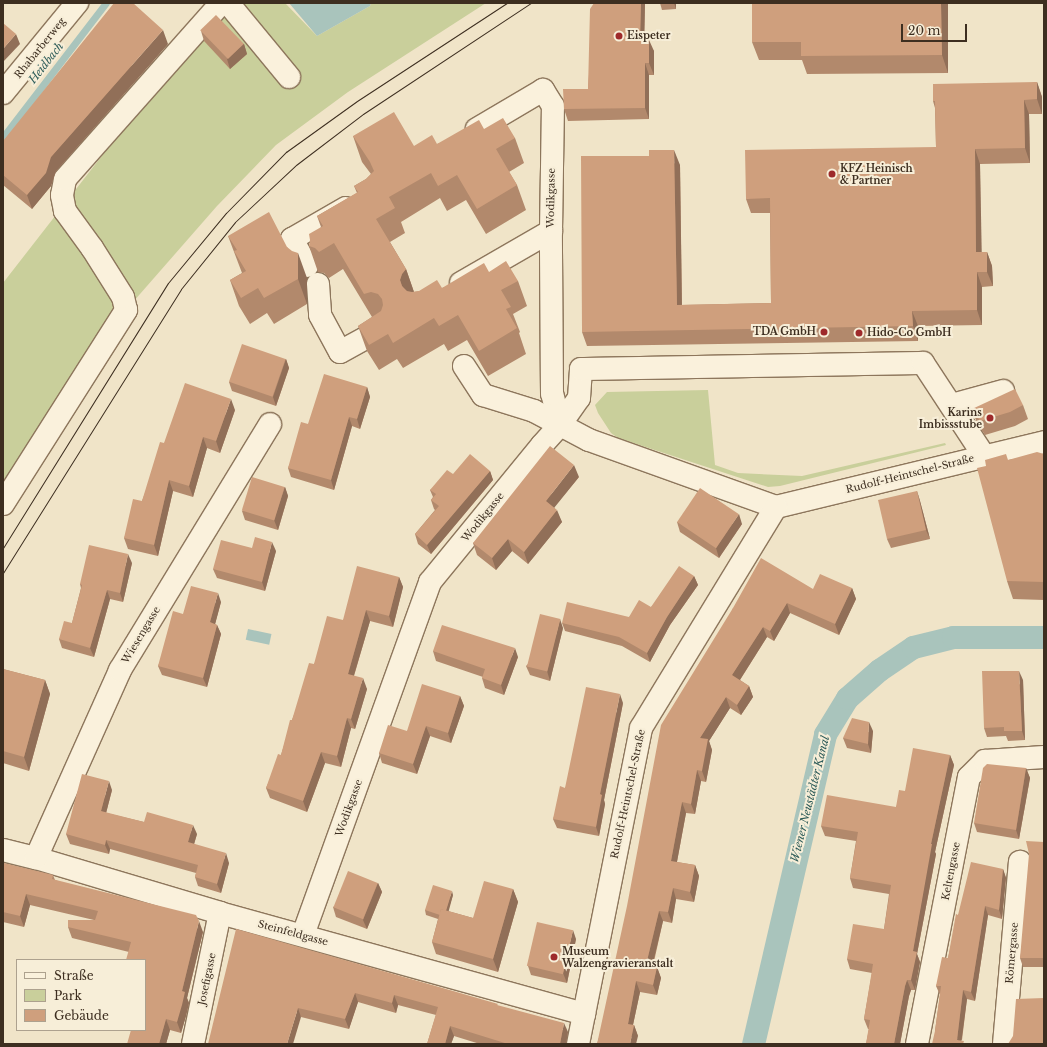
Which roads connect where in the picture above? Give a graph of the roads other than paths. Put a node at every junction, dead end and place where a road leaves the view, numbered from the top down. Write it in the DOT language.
graph roads {
  1 [pos="77,3"];
  2 [pos="221,3"];
  3 [pos="228,3"];
  4 [pos="289,77"];
  5 [pos="3,94"];
  6 [pos="477,129"];
  7 [pos="363,198"];
  8 [pos="551,231"];
  9 [pos="444,293"];
  10 [pos="380,330"];
  11 [pos="464,366"];
  12 [pos="1003,391"];
  13 [pos="952,405"];
  14 [pos="270,424"];
  15 [pos="560,425"];
  16 [pos="1044,442"];
  17 [pos="984,456"];
  18 [pos="3,504"];
  19 [pos="776,507"];
  20 [pos="1044,757"];
  21 [pos="3,850"];
  22 [pos="36,858"];
  23 [pos="1020,862"];
  24 [pos="220,913"];
  25 [pos="303,935"];
  26 [pos="584,1014"];
  27 [pos="193,1044"];
  28 [pos="578,1044"];
  29 [pos="917,1044"];
  30 [pos="1004,1044"];
  1 -- 5 [label="street, Rhabarberweg"];
  2 -- 18 [label="street"];
  3 -- 4 [label="street"];
  6 -- 8 [label="street, Wodikgasse"];
  7 -- 10 [label="street"];
  8 -- 9 [label="street"];
  8 -- 15 [label="street, Wodikgasse"];
  11 -- 15 [label="street"];
  12 -- 13 [label="street"];
  13 -- 15 [label="street"];
  13 -- 17 [label="street"];
  14 -- 22 [label="street, Wiesengasse"];
  15 -- 19 [label="street"];
  15 -- 25 [label="street, Wodikgasse"];
  16 -- 17 [label="street, Rudolf-Heintschel-Straße"];
  17 -- 19 [label="street, Rudolf-Heintschel-Straße"];
  19 -- 26 [label="street, Rudolf-Heintschel-Straße"];
  20 -- 29 [label="street, Keltengasse"];
  21 -- 22 [label="street, Steinfeldgasse"];
  22 -- 24 [label="street, Steinfeldgasse"];
  23 -- 30 [label="street, Römergasse"];
  24 -- 25 [label="street, Steinfeldgasse"];
  24 -- 27 [label="street, Josefigasse"];
  25 -- 26 [label="street, Steinfeldgasse"];
  26 -- 28 [label="street, Rudolf-Heintschel-Straße"];
}
